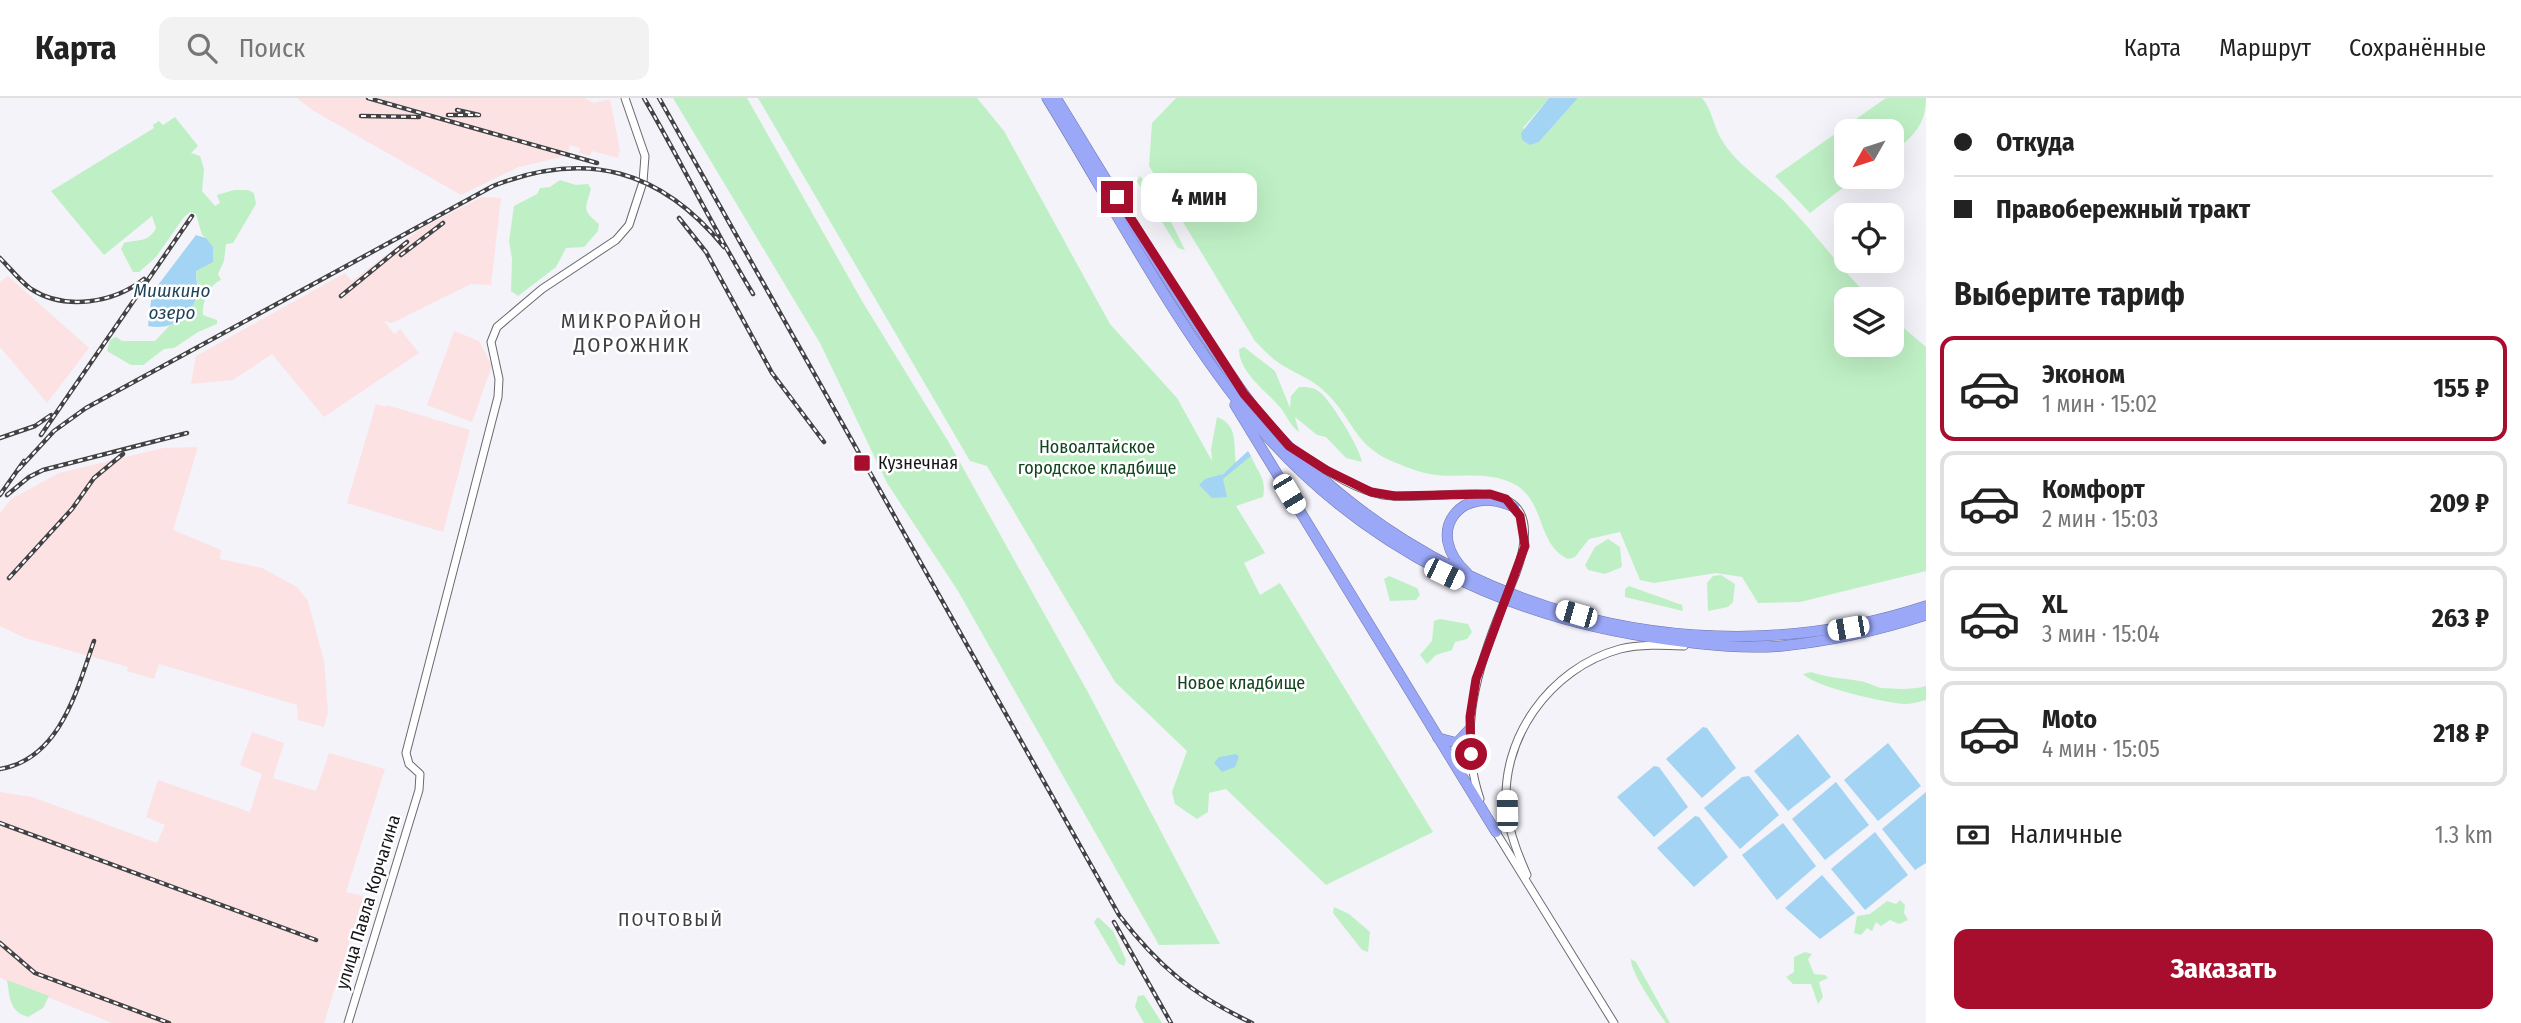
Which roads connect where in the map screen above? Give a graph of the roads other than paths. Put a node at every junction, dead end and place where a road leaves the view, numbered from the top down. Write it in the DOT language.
graph roads {
  1 [pos="625,98"];
  2 [pos="1046,98"];
  3 [pos="1056,98"];
  4 [pos="1191,324"];
  5 [pos="1289,446"];
  6 [pos="1514,507"];
  7 [pos="1478,582"];
  8 [pos="1926,606"];
  9 [pos="1926,615"];
  10 [pos="1715,646"];
  11 [pos="1469,730"];
  12 [pos="1433,732"];
  13 [pos="1496,832"];
  14 [pos="1536,898"];
  15 [pos="348,1023"];
  16 [pos="1614,1023"];
  1 -- 15 [label="main road, улица Павла Корчагина"];
  2 -- 4 [label="highway"];
  3 -- 4 [label="highway"];
  4 -- 5 [label="highway"];
  4 -- 10 [label="highway"];
  4 -- 12 [label="highway"];
  5 -- 6 [label="main road"];
  5 -- 7 [label="highway"];
  6 -- 7 [label="highway"];
  6 -- 11 [label="main road, bridge"];
  7 -- 8 [label="highway"];
  9 -- 10 [label="highway"];
  10 -- 14 [label="main road"];
  11 -- 12 [label="highway"];
  11 -- 13 [label="main road"];
  12 -- 13 [label="highway"];
  13 -- 14 [label="main road"];
  14 -- 16 [label="main road"];
}
